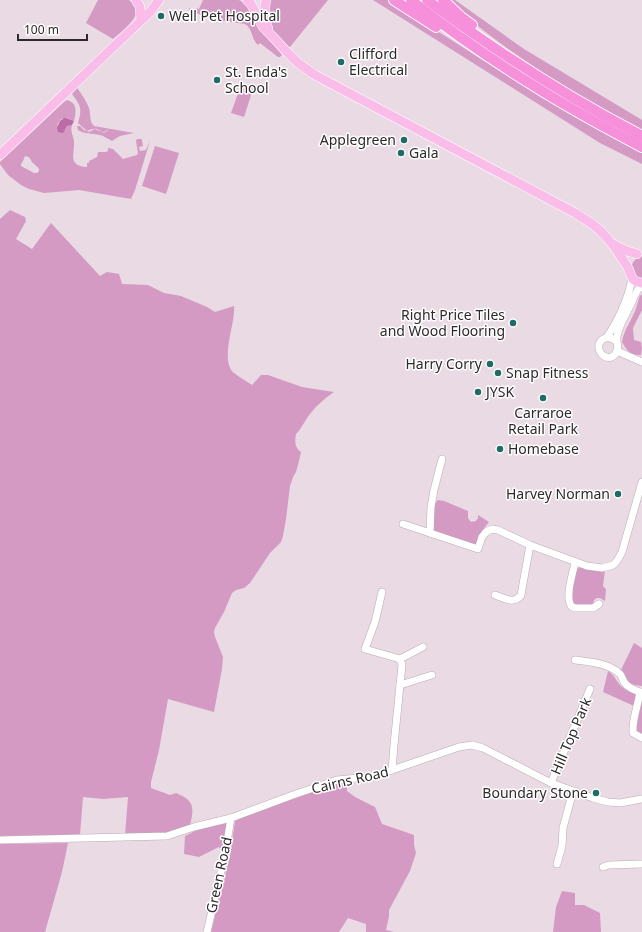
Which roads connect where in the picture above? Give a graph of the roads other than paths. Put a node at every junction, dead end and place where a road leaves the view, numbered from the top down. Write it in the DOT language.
graph roads {
  1 [pos="136,0"];
  2 [pos="247,0"];
  3 [pos="266,0"];
  4 [pos="394,0"];
  5 [pos="411,0"];
  6 [pos="427,0"];
  7 [pos="443,0"];
  8 [pos="156,1"];
  9 [pos="141,20"];
  10 [pos="271,35"];
  11 [pos="547,82"];
  12 [pos="532,84"];
  13 [pos="642,136"];
  14 [pos="642,147"];
  15 [pos="0,155"];
  16 [pos="613,244"];
  17 [pos="639,253"];
  18 [pos="628,268"];
  19 [pos="632,278"];
  20 [pos="642,283"];
  21 [pos="642,287"];
  22 [pos="607,337"];
  23 [pos="617,342"];
  24 [pos="617,351"];
  25 [pos="642,362"];
  26 [pos="442,459"];
  27 [pos="642,482"];
  28 [pos="403,524"];
  29 [pos="430,533"];
  30 [pos="530,545"];
  31 [pos="575,562"];
  32 [pos="382,592"];
  33 [pos="495,595"];
  34 [pos="599,604"];
  35 [pos="423,647"];
  36 [pos="400,659"];
  37 [pos="575,660"];
  38 [pos="432,674"];
  39 [pos="400,685"];
  40 [pos="590,689"];
  41 [pos="641,691"];
  42 [pos="642,738"];
  43 [pos="392,770"];
  44 [pos="551,783"];
  45 [pos="573,791"];
  46 [pos="642,799"];
  47 [pos="231,818"];
  48 [pos="0,840"];
  49 [pos="557,864"];
  50 [pos="642,864"];
  51 [pos="603,867"];
  52 [pos="207,932"];
  1 -- 9 [label="main road"];
  2 -- 10 [label="main road"];
  3 -- 10 [label="main road"];
  4 -- 12 [label="highway"];
  5 -- 12 [label="highway"];
  6 -- 11 [label="highway"];
  7 -- 11 [label="highway"];
  8 -- 9 [label="main road"];
  9 -- 15 [label="main road"];
  10 -- 16 [label="main road"];
  11 -- 13 [label="highway"];
  12 -- 14 [label="highway"];
  16 -- 17 [label="main road"];
  16 -- 18 [label="main road"];
  17 -- 18 [label="main road"];
  18 -- 19 [label="main road"];
  19 -- 20 [label="main road"];
  19 -- 22 [label="street"];
  21 -- 23 [label="street"];
  22 -- 23 [label="street"];
  22 -- 24 [label="street"];
  23 -- 24 [label="street"];
  24 -- 25 [label="street"];
  26 -- 29 [label="street"];
  27 -- 31 [label="street"];
  28 -- 29 [label="street"];
  29 -- 30 [label="street"];
  30 -- 31 [label="street"];
  30 -- 33 [label="street"];
  31 -- 34 [label="street"];
  32 -- 36 [label="street"];
  35 -- 36 [label="street"];
  36 -- 39 [label="street"];
  37 -- 41 [label="street"];
  38 -- 39 [label="street"];
  39 -- 43 [label="street"];
  40 -- 44 [label="street, Hill Top Park"];
  41 -- 42 [label="street"];
  43 -- 44 [label="street, Cairns Road"];
  43 -- 47 [label="street, Cairns Road"];
  44 -- 45 [label="street, Cairns Road"];
  45 -- 46 [label="street, Cairns Road"];
  45 -- 49 [label="street"];
  47 -- 48 [label="street, Cairns Road"];
  47 -- 52 [label="street, Green Road"];
  50 -- 51 [label="street"];
}
